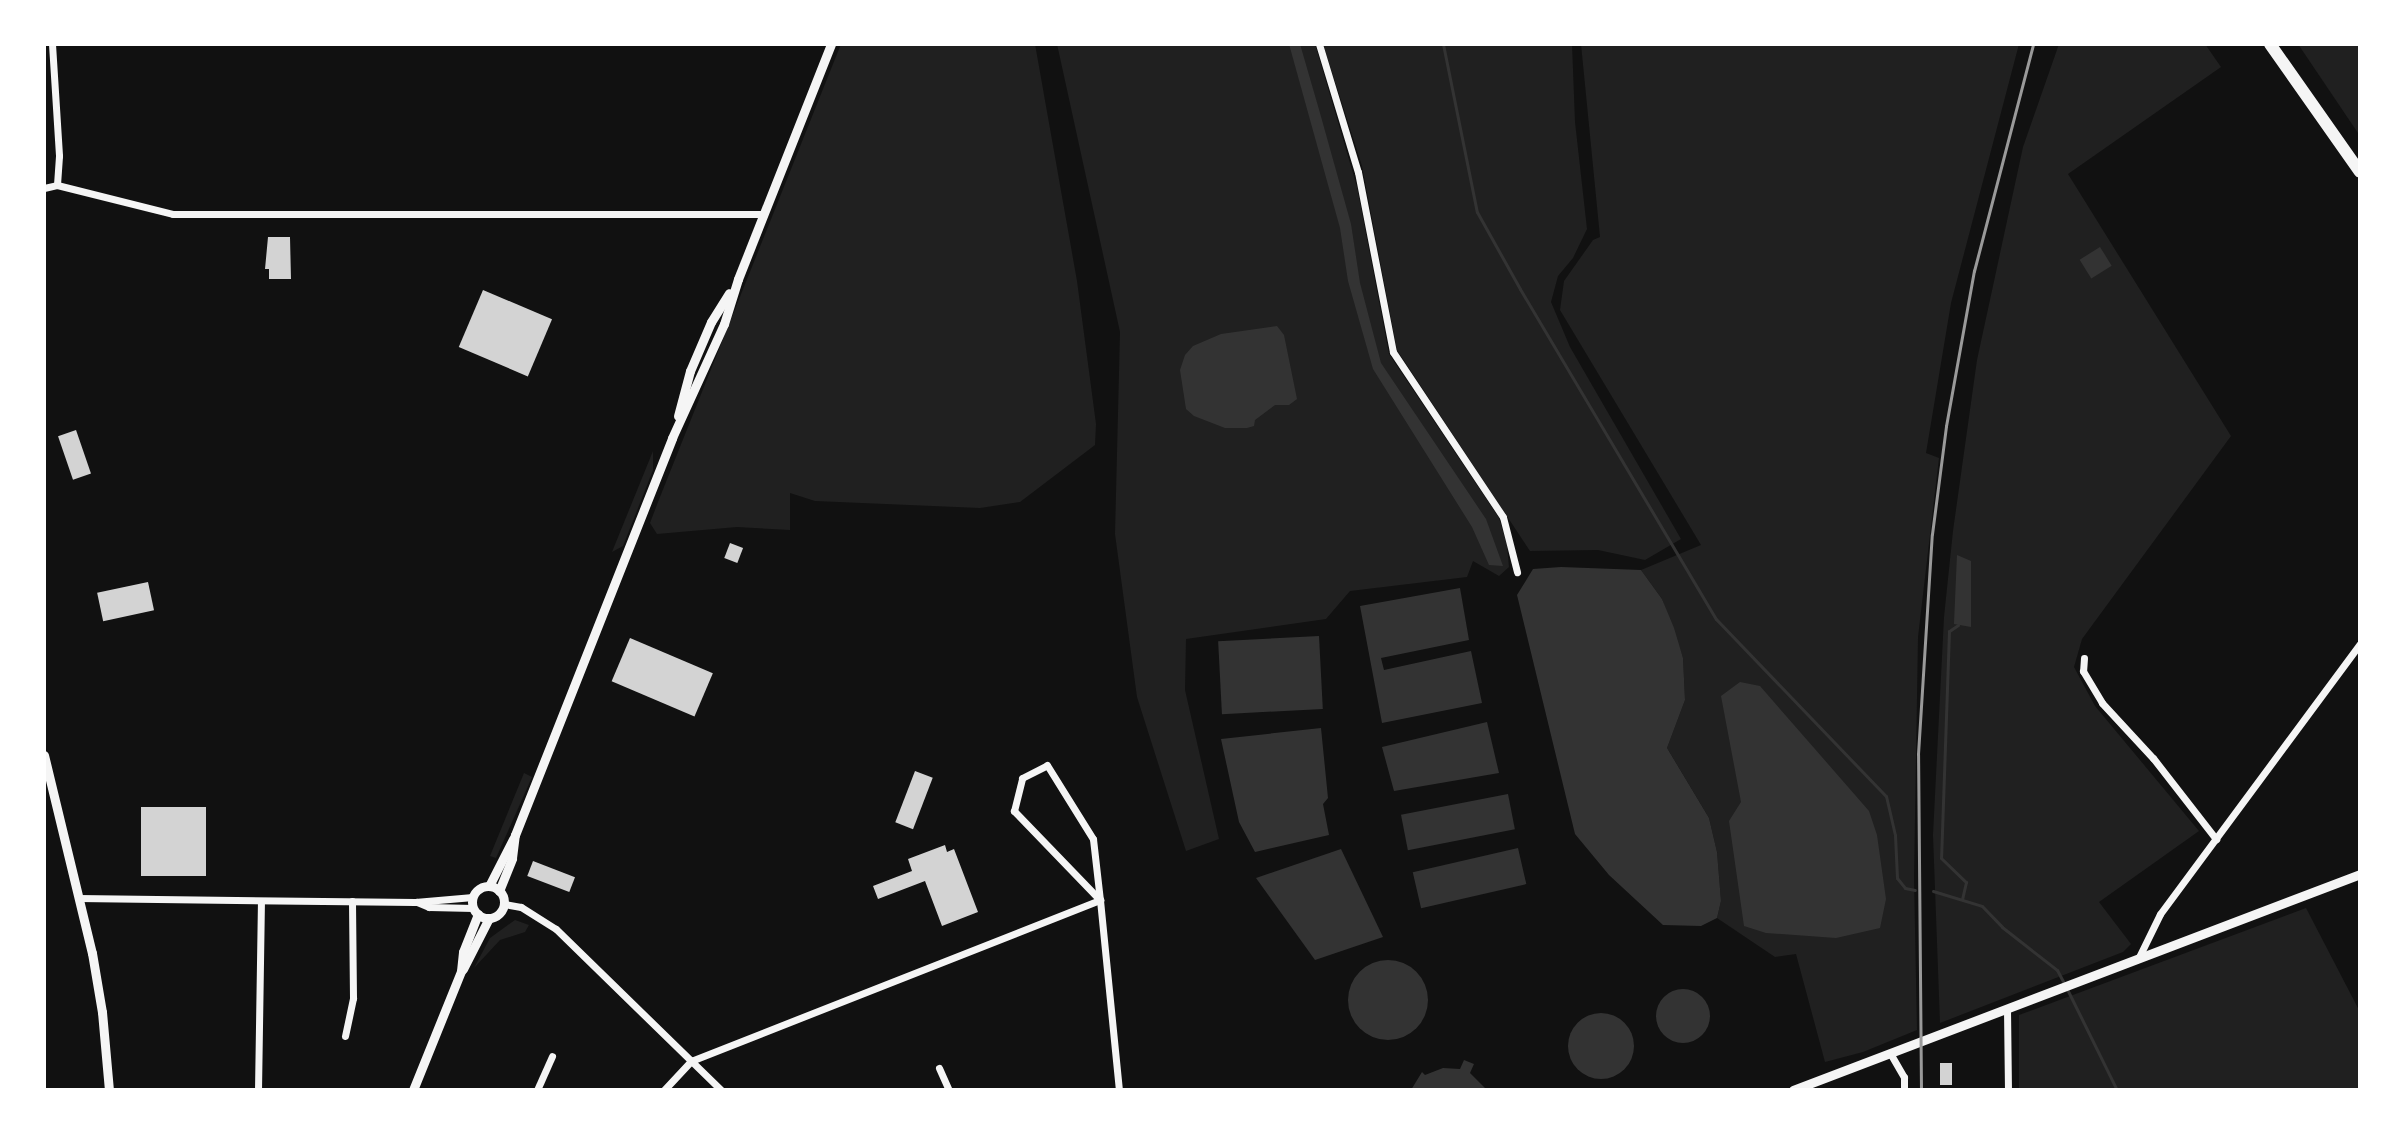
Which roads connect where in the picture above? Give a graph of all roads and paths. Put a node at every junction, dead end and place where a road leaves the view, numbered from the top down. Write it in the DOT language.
graph roads {
  1 [pos="52,44"];
  2 [pos="831,44"];
  3 [pos="1319,44"];
  4 [pos="2270,44"];
  5 [pos="2360,172"];
  6 [pos="57,185"];
  7 [pos="44,188"];
  8 [pos="764,214"];
  9 [pos="1517,572"];
  10 [pos="2360,644"];
  11 [pos="2084,658"];
  12 [pos="44,755"];
  13 [pos="515,835"];
  14 [pos="2216,839"];
  15 [pos="2360,874"];
  16 [pos="489,886"];
  17 [pos="499,891"];
  18 [pos="473,897"];
  19 [pos="78,898"];
  20 [pos="1100,900"];
  21 [pos="261,901"];
  22 [pos="352,901"];
  23 [pos="415,902"];
  24 [pos="504,904"];
  25 [pos="476,911"];
  26 [pos="489,918"];
  27 [pos="2138,959"];
  28 [pos="461,971"];
  29 [pos="2007,1009"];
  30 [pos="345,1036"];
  31 [pos="1890,1053"];
  32 [pos="552,1056"];
  33 [pos="691,1061"];
  34 [pos="939,1068"];
  35 [pos="109,1090"];
  36 [pos="258,1090"];
  37 [pos="413,1090"];
  38 [pos="537,1090"];
  39 [pos="664,1090"];
  40 [pos="721,1090"];
  41 [pos="949,1090"];
  42 [pos="1119,1090"];
  43 [pos="1793,1090"];
  44 [pos="1904,1090"];
  45 [pos="2008,1090"];
  1 -- 6 [label="street"];
  2 -- 8 [label="street"];
  3 -- 9 [label="street"];
  4 -- 5 [label="highway"];
  6 -- 7 [label="street"];
  6 -- 8 [label="street"];
  8 -- 13 [label="street"];
  10 -- 14 [label="street"];
  11 -- 14 [label="street"];
  12 -- 19 [label="street"];
  13 -- 16 [label="street"];
  13 -- 17 [label="street"];
  14 -- 27 [label="street"];
  15 -- 27 [label="street"];
  16 -- 17 [label="street"];
  16 -- 18 [label="street"];
  17 -- 24 [label="street"];
  18 -- 23 [label="street"];
  18 -- 25 [label="street"];
  19 -- 21 [label="street"];
  19 -- 35 [label="street"];
  20 -- 20 [label="street"];
  20 -- 33 [label="street"];
  20 -- 42 [label="street"];
  21 -- 22 [label="street"];
  21 -- 36 [label="street"];
  22 -- 23 [label="street"];
  22 -- 30 [label="street"];
  23 -- 25 [label="street"];
  24 -- 26 [label="street"];
  24 -- 33 [label="street"];
  25 -- 26 [label="street"];
  25 -- 28 [label="street"];
  26 -- 28 [label="street"];
  27 -- 29 [label="street"];
  28 -- 37 [label="street"];
  29 -- 31 [label="street"];
  29 -- 45 [label="street"];
  31 -- 43 [label="street"];
  31 -- 44 [label="street"];
  32 -- 38 [label="street"];
  33 -- 39 [label="street"];
  33 -- 40 [label="street"];
  34 -- 41 [label="street"];
}
